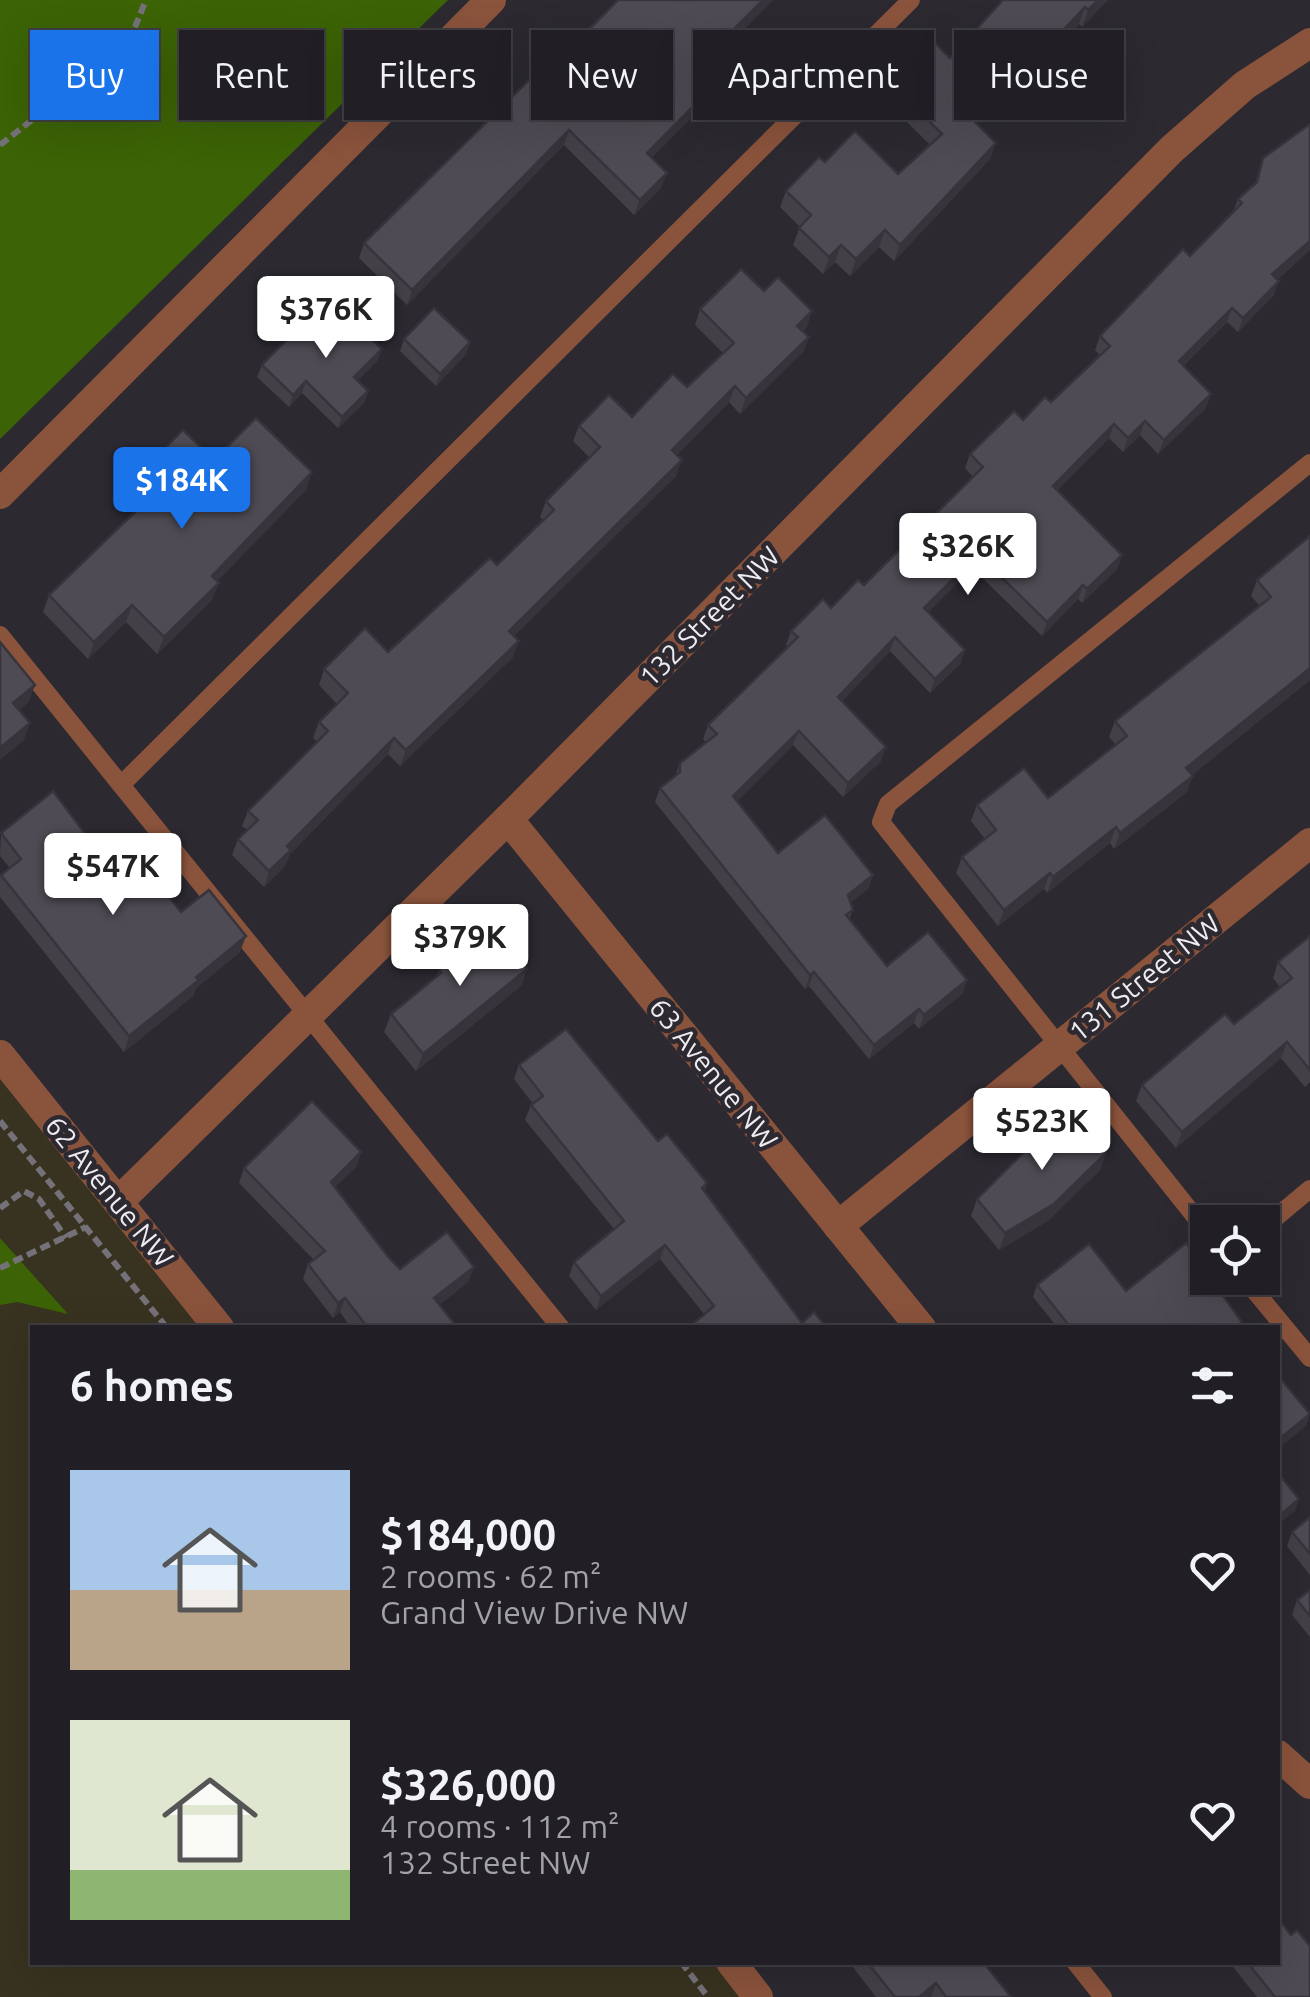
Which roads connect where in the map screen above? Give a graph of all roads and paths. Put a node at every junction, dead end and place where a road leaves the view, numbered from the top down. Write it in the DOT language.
graph roads {
  1 [pos="146,0"];
  2 [pos="491,0"];
  3 [pos="911,0"];
  4 [pos="1310,44"];
  5 [pos="0,145"];
  6 [pos="1310,462"];
  7 [pos="0,494"];
  8 [pos="0,635"];
  9 [pos="121,785"];
  10 [pos="508,818"];
  11 [pos="1310,844"];
  12 [pos="307,1014"];
  13 [pos="1059,1046"];
  14 [pos="0,1055"];
  15 [pos="0,1121"];
  16 [pos="1310,1189"];
  17 [pos="118,1202"];
  18 [pos="0,1208"];
  19 [pos="1190,1210"];
  20 [pos="1280,1214"];
  21 [pos="838,1226"];
  22 [pos="86,1227"];
  23 [pos="66,1238"];
  24 [pos="0,1268"];
  25 [pos="1258,1295"];
  26 [pos="165,1325"];
  27 [pos="218,1325"];
  28 [pos="559,1325"];
  29 [pos="918,1325"];
  30 [pos="1310,1358"];
  31 [pos="1280,1757"];
  32 [pos="1310,1784"];
  33 [pos="682,1965"];
  34 [pos="732,1965"];
  35 [pos="1077,1965"];
  36 [pos="708,1997"];
  37 [pos="758,1997"];
  38 [pos="1103,1997"];
  1 -- 5 [label="path"];
  2 -- 7 [label="street"];
  3 -- 9 [label="lane"];
  4 -- 10 [label="street, 132 Street NW"];
  6 -- 13 [label="lane"];
  8 -- 9 [label="lane"];
  9 -- 12 [label="lane"];
  10 -- 12 [label="street, 132 Street NW"];
  10 -- 21 [label="street, 63 Avenue NW"];
  11 -- 13 [label="street, 131 Street NW"];
  12 -- 17 [label="street, 132 Street NW"];
  12 -- 28 [label="lane"];
  13 -- 19 [label="lane"];
  13 -- 21 [label="street, 131 Street NW"];
  14 -- 17 [label="street, 62 Avenue NW"];
  15 -- 22 [label="path"];
  16 -- 20 [label="lane"];
  17 -- 22 [label="path"];
  17 -- 27 [label="street, 62 Avenue NW"];
  18 -- 23 [label="path"];
  21 -- 29 [label="street, 63 Avenue NW"];
  22 -- 23 [label="path"];
  22 -- 26 [label="path"];
  23 -- 24 [label="path"];
  25 -- 30 [label="lane"];
  31 -- 32 [label="street"];
  33 -- 36 [label="path"];
  34 -- 37 [label="street"];
  35 -- 38 [label="lane"];
}
